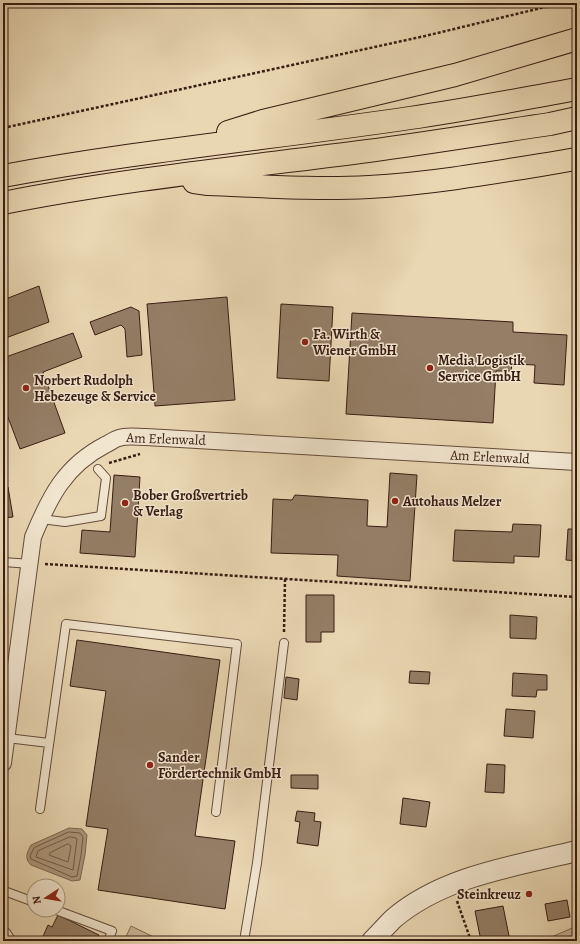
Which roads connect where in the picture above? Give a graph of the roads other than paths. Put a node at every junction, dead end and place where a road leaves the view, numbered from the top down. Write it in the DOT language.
graph roads {
  1 [pos="577,39"];
  2 [pos="577,89"];
  3 [pos="577,118"];
  4 [pos="172,149"];
  5 [pos="577,159"];
  6 [pos="3,176"];
  7 [pos="164,176"];
  8 [pos="3,203"];
  9 [pos="577,462"];
  10 [pos="98,470"];
  11 [pos="41,519"];
  12 [pos="3,562"];
  13 [pos="38,565"];
  14 [pos="284,643"];
  15 [pos="7,738"];
  16 [pos="49,743"];
  17 [pos="3,763"];
  18 [pos="40,809"];
  19 [pos="216,812"];
  20 [pos="577,851"];
  21 [pos="3,892"];
  22 [pos="26,899"];
  23 [pos="66,914"];
  24 [pos="3,936"];
  25 [pos="7,941"];
  26 [pos="108,941"];
  27 [pos="244,941"];
  28 [pos="372,941"];
  1 -- 4 [label="highway"];
  2 -- 4 [label="highway"];
  3 -- 7 [label="highway"];
  4 -- 6 [label="highway"];
  5 -- 7 [label="highway"];
  7 -- 8 [label="highway"];
  9 -- 11 [label="street, Am Erlenwald"];
  10 -- 11 [label="lane"];
  11 -- 13 [label="street, Am Erlenwald"];
  12 -- 13 [label="lane"];
  13 -- 15 [label="street, Am Erlenwald"];
  14 -- 27 [label="lane"];
  15 -- 16 [label="lane"];
  15 -- 17 [label="street, Am Erlenwald"];
  16 -- 18 [label="lane"];
  16 -- 19 [label="lane"];
  20 -- 28 [label="street"];
  21 -- 22 [label="lane"];
  23 -- 26 [label="lane"];
  24 -- 25 [label="street"];
}
